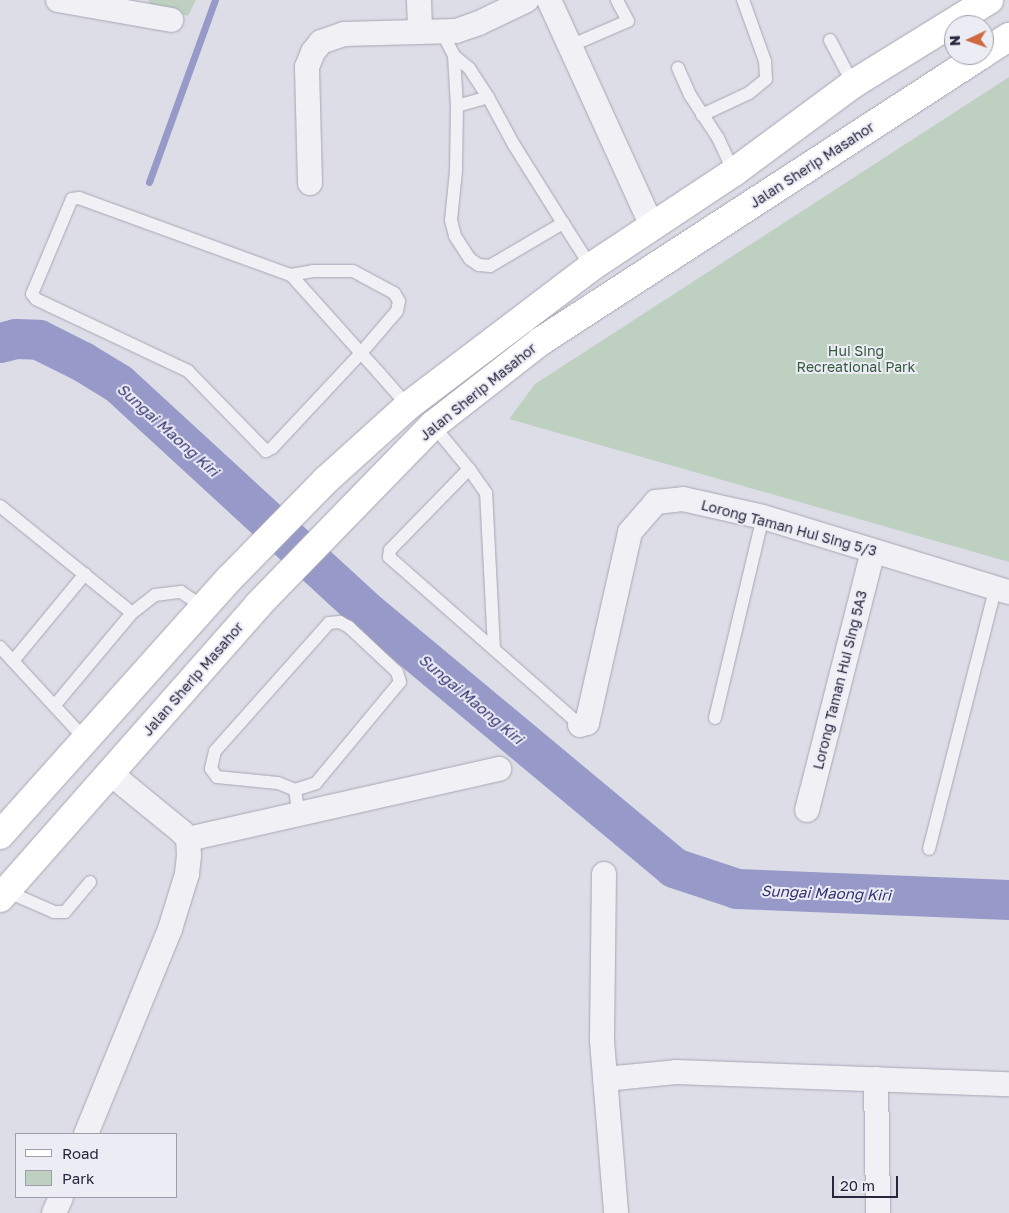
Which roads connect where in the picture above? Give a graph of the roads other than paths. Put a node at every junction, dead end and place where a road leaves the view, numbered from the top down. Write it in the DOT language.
graph roads {
  1 [pos="58,0"];
  2 [pos="527,0"];
  3 [pos="549,0"];
  4 [pos="617,0"];
  5 [pos="743,0"];
  6 [pos="989,0"];
  7 [pos="108,4"];
  8 [pos="171,20"];
  9 [pos="426,21"];
  10 [pos="1009,37"];
  11 [pos="830,40"];
  12 [pos="570,46"];
  13 [pos="994,47"];
  14 [pos="454,56"];
  15 [pos="966,65"];
  16 [pos="678,68"];
  17 [pos="853,84"];
  18 [pos="488,97"];
  19 [pos="457,106"];
  20 [pos="702,115"];
  21 [pos="734,172"];
  22 [pos="310,183"];
  23 [pos="562,223"];
  24 [pos="652,226"];
  25 [pos="591,267"];
  26 [pos="291,275"];
  27 [pos="361,353"];
  28 [pos="408,406"];
  29 [pos="433,425"];
  30 [pos="469,469"];
  31 [pos="0,506"];
  32 [pos="762,517"];
  33 [pos="873,551"];
  34 [pos="85,574"];
  35 [pos="1002,589"];
  36 [pos="203,607"];
  37 [pos="132,612"];
  38 [pos="0,648"];
  39 [pos="494,649"];
  40 [pos="13,661"];
  41 [pos="55,705"];
  42 [pos="715,718"];
  43 [pos="580,725"];
  44 [pos="85,739"];
  45 [pos="499,769"];
  46 [pos="110,773"];
  47 [pos="295,790"];
  48 [pos="807,810"];
  49 [pos="299,814"];
  50 [pos="0,835"];
  51 [pos="188,840"];
  52 [pos="929,849"];
  53 [pos="604,874"];
  54 [pos="90,882"];
  55 [pos="3,894"];
  56 [pos="876,1078"];
  57 [pos="605,1079"];
  58 [pos="1009,1084"];
  59 [pos="86,1133"];
  60 [pos="60,1198"];
  61 [pos="54,1213"];
  62 [pos="616,1213"];
  63 [pos="878,1213"];
  1 -- 7 [label="street"];
  2 -- 9 [label="street"];
  3 -- 12 [label="street"];
  4 -- 12 [label="lane"];
  5 -- 20 [label="lane"];
  6 -- 17 [label="main road"];
  7 -- 8 [label="street"];
  9 -- 14 [label="lane"];
  9 -- 22 [label="street"];
  10 -- 13 [label="main road, Jalan Sherip Masahor"];
  11 -- 17 [label="lane"];
  12 -- 24 [label="street"];
  14 -- 18 [label="lane"];
  14 -- 19 [label="lane"];
  15 -- 29 [label="main road, Jalan Sherip Masahor"];
  16 -- 20 [label="lane"];
  17 -- 21 [label="main road"];
  18 -- 19 [label="lane"];
  18 -- 23 [label="lane"];
  19 -- 23 [label="lane"];
  20 -- 21 [label="lane"];
  21 -- 24 [label="main road"];
  23 -- 25 [label="lane"];
  24 -- 25 [label="main road"];
  25 -- 28 [label="main road"];
  26 -- 27 [label="lane"];
  26 -- 27 [label="lane"];
  26 -- 27 [label="lane"];
  27 -- 28 [label="lane"];
  28 -- 36 [label="main road"];
  29 -- 30 [label="lane"];
  29 -- 46 [label="main road, Jalan Sherip Masahor"];
  30 -- 39 [label="lane"];
  30 -- 39 [label="lane"];
  31 -- 34 [label="lane"];
  32 -- 33 [label="street, Lorong Taman Hui Sing 5/3"];
  32 -- 42 [label="lane"];
  32 -- 43 [label="street, Lorong Taman Hui Sing 5/3"];
  33 -- 35 [label="street, Lorong Taman Hui Sing 5/3"];
  33 -- 48 [label="street, Lorong Taman Hui Sing 5A3"];
  34 -- 37 [label="lane"];
  34 -- 40 [label="lane"];
  35 -- 52 [label="lane"];
  36 -- 37 [label="lane"];
  36 -- 44 [label="main road"];
  37 -- 41 [label="lane"];
  38 -- 40 [label="lane"];
  39 -- 43 [label="lane"];
  40 -- 41 [label="lane"];
  41 -- 44 [label="lane"];
  44 -- 50 [label="main road"];
  45 -- 49 [label="street"];
  46 -- 51 [label="street"];
  46 -- 55 [label="main road, Jalan Sherip Masahor"];
  47 -- 47 [label="lane"];
  47 -- 49 [label="lane"];
  49 -- 51 [label="street"];
  51 -- 59 [label="street"];
  53 -- 57 [label="street"];
  54 -- 55 [label="lane"];
  56 -- 57 [label="street"];
  56 -- 58 [label="street"];
  56 -- 63 [label="street"];
  57 -- 62 [label="street"];
  60 -- 61 [label="street"];
}
